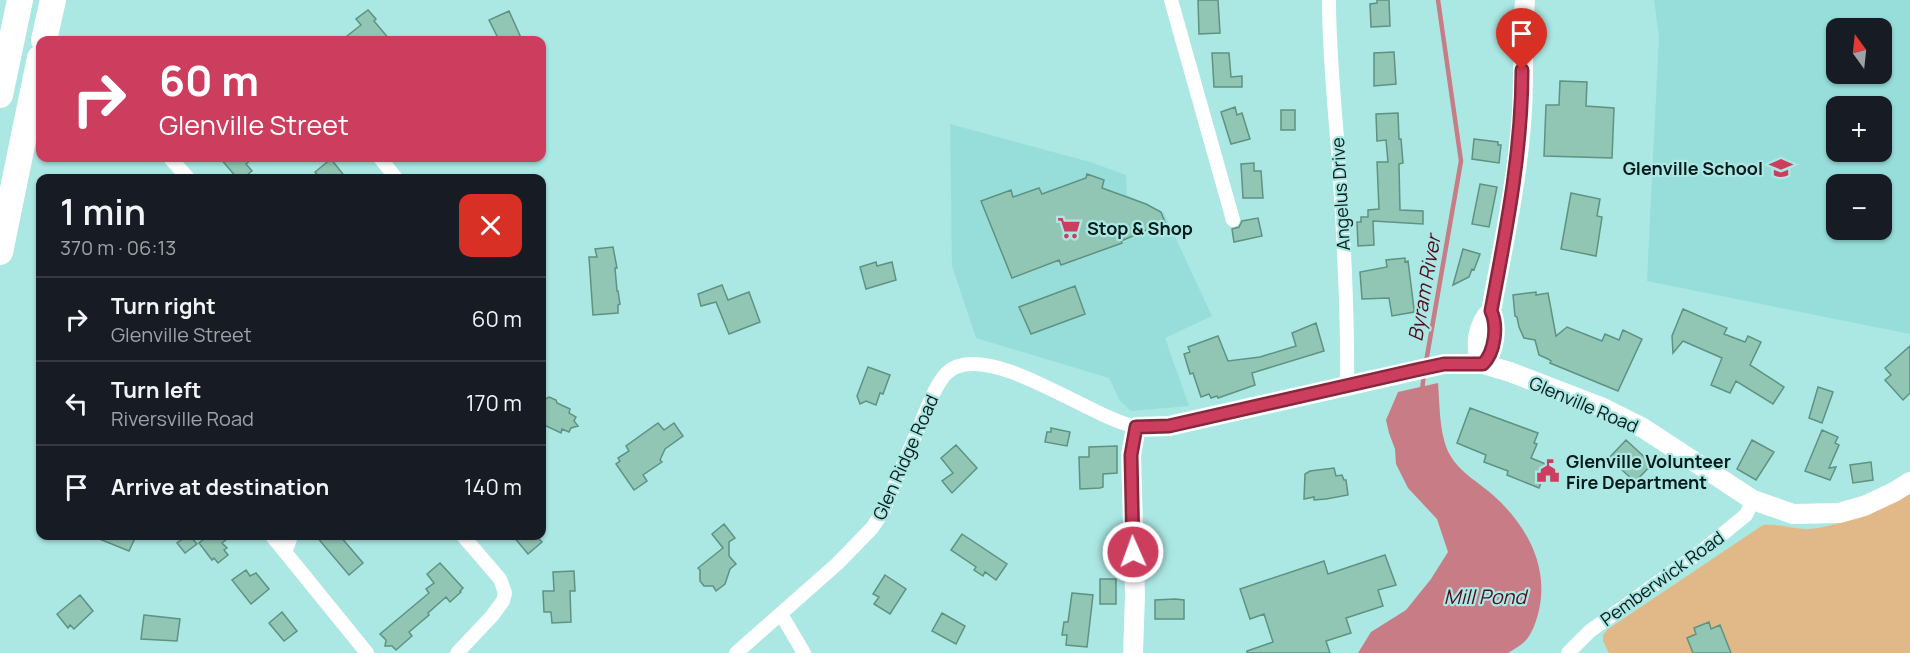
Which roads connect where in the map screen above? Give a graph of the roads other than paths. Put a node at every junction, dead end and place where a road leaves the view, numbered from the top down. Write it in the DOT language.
graph roads {
  1 [pos="20,0"];
  2 [pos="53,0"];
  3 [pos="1171,0"];
  4 [pos="1329,0"];
  5 [pos="1525,0"];
  6 [pos="45,36"];
  7 [pos="36,77"];
  8 [pos="0,95"];
  9 [pos="174,162"];
  10 [pos="383,162"];
  11 [pos="184,174"];
  12 [pos="393,174"];
  13 [pos="1233,220"];
  14 [pos="0,252"];
  15 [pos="1483,364"];
  16 [pos="1347,387"];
  17 [pos="1136,427"];
  18 [pos="1910,482"];
  19 [pos="1753,500"];
  20 [pos="276,540"];
  21 [pos="290,540"];
  22 [pos="466,540"];
  23 [pos="286,550"];
  24 [pos="781,614"];
  25 [pos="367,653"];
  26 [pos="457,653"];
  27 [pos="736,653"];
  28 [pos="804,653"];
  29 [pos="1133,653"];
  30 [pos="1568,653"];
  1 -- 8 [label="highway"];
  2 -- 6 [label="highway"];
  3 -- 13 [label="street"];
  4 -- 16 [label="street, Angelus Drive"];
  5 -- 15 [label="main road"];
  7 -- 14 [label="highway"];
  9 -- 11 [label="street"];
  10 -- 12 [label="street"];
  15 -- 16 [label="main road, Glenville Road"];
  15 -- 19 [label="main road, Glenville Road"];
  16 -- 17 [label="main road, Glenville Road"];
  17 -- 24 [label="street, Glen Ridge Road"];
  17 -- 29 [label="main road"];
  18 -- 19 [label="main road, Glenville Road"];
  19 -- 30 [label="street, Pemberwick Road"];
  20 -- 23 [label="street"];
  21 -- 23 [label="street"];
  22 -- 26 [label="street"];
  23 -- 25 [label="street"];
  24 -- 27 [label="street, Glen Ridge Road"];
  24 -- 28 [label="street"];
}
